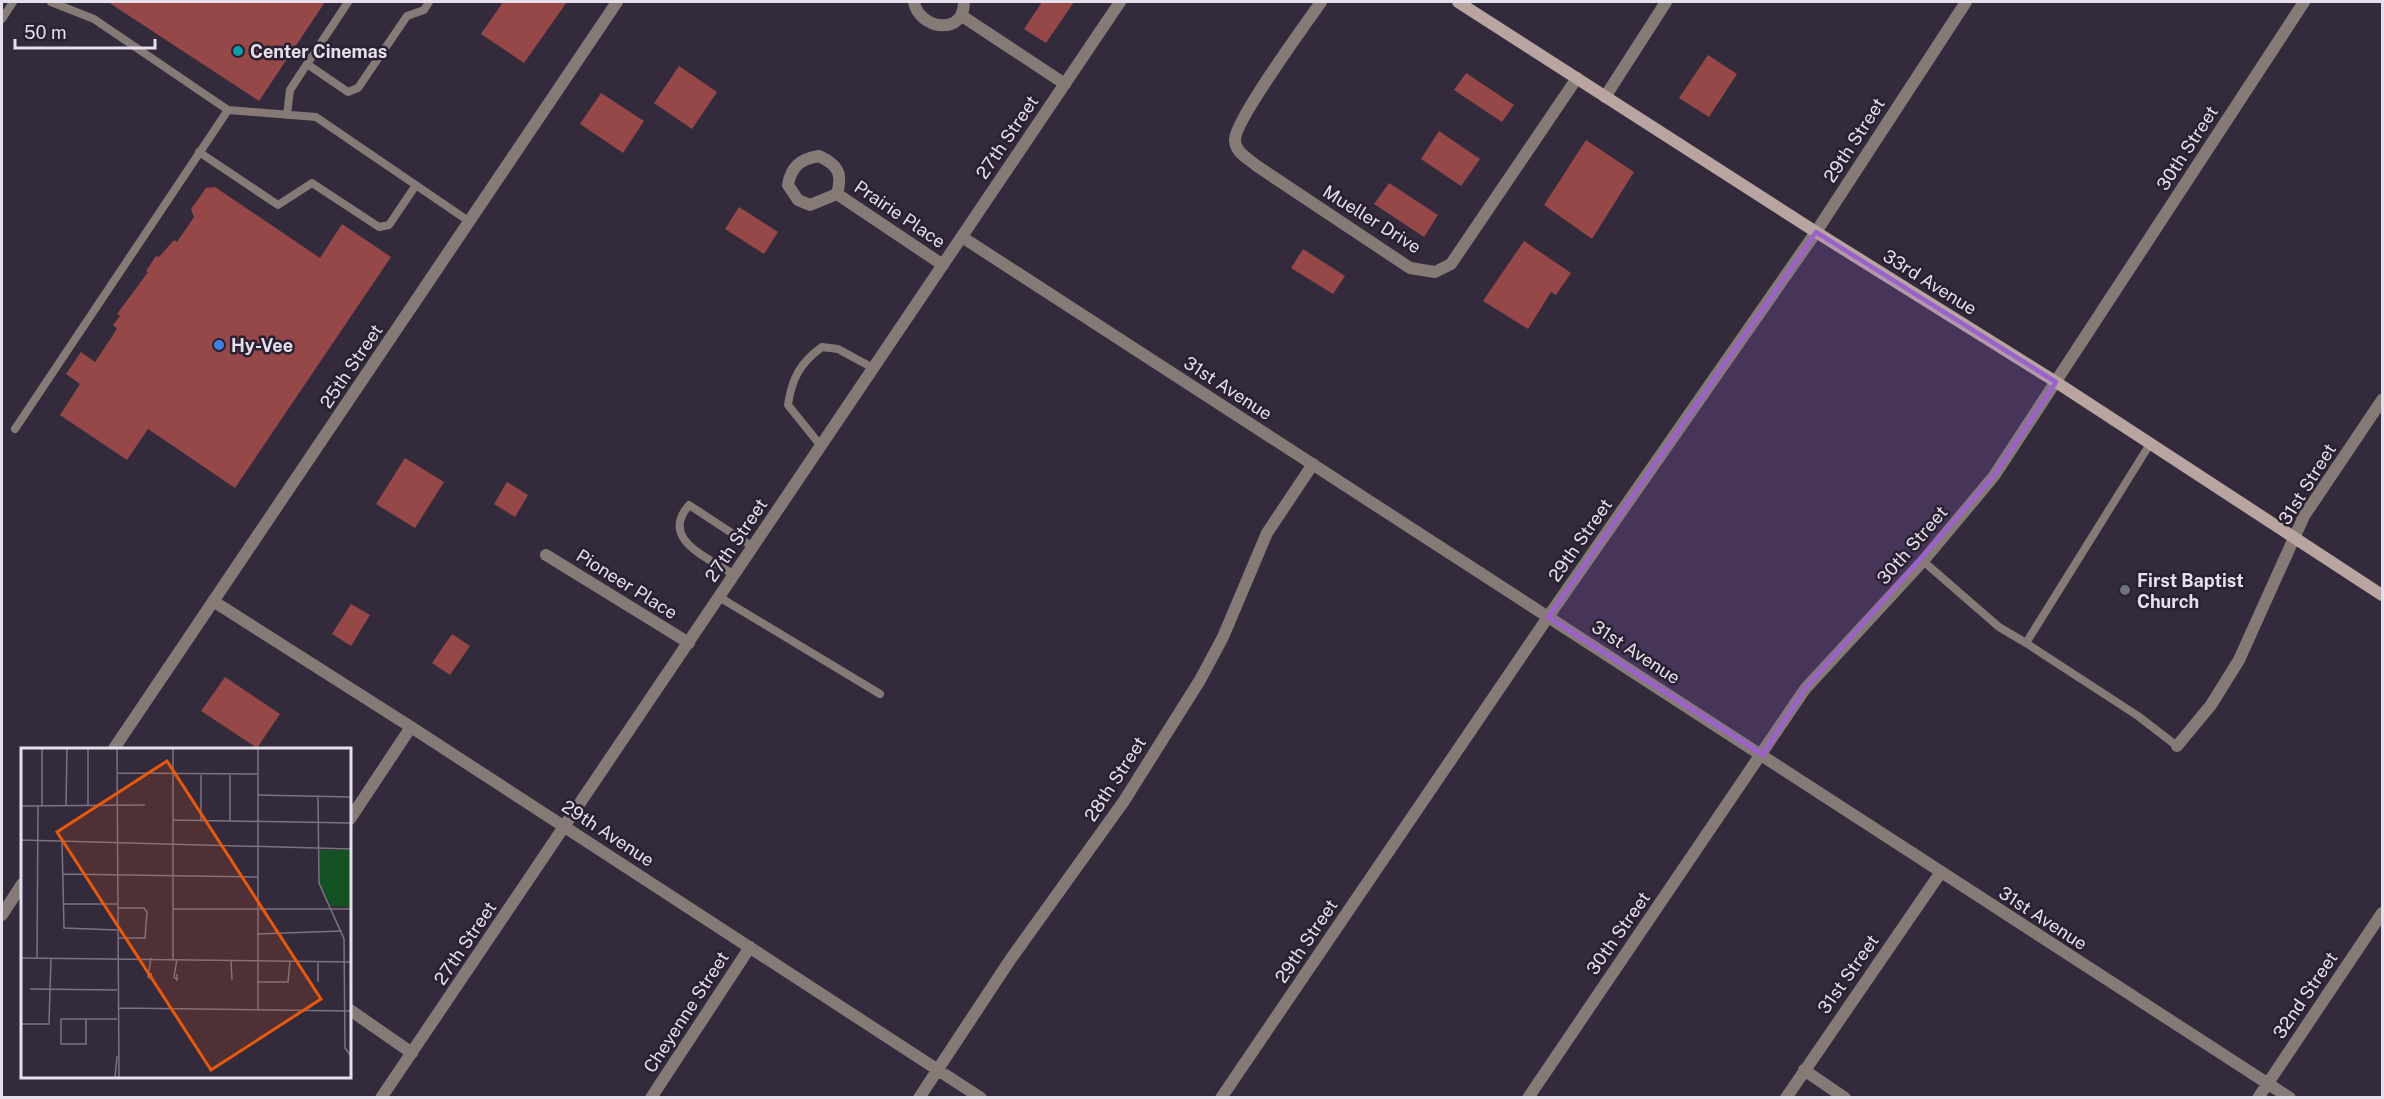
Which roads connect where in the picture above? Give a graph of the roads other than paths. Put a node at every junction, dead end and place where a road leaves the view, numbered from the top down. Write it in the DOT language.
graph roads {
  1 [pos="13,2"];
  2 [pos="51,2"];
  3 [pos="348,2"];
  4 [pos="429,2"];
  5 [pos="617,2"];
  6 [pos="914,2"];
  7 [pos="964,2"];
  8 [pos="1120,2"];
  9 [pos="1321,2"];
  10 [pos="1458,2"];
  11 [pos="1666,2"];
  12 [pos="1966,2"];
  13 [pos="2304,2"];
  14 [pos="962,16"];
  15 [pos="2,19"];
  16 [pos="307,64"];
  17 [pos="1577,78"];
  18 [pos="1065,84"];
  19 [pos="1605,97"];
  20 [pos="228,110"];
  21 [pos="287,115"];
  22 [pos="199,152"];
  23 [pos="416,185"];
  24 [pos="837,194"];
  25 [pos="470,222"];
  26 [pos="1816,232"];
  27 [pos="962,237"];
  28 [pos="943,265"];
  29 [pos="873,368"];
  30 [pos="2056,382"];
  31 [pos="2382,400"];
  32 [pos="15,429"];
  33 [pos="2150,444"];
  34 [pos="821,446"];
  35 [pos="1312,464"];
  36 [pos="2294,538"];
  37 [pos="753,547"];
  38 [pos="546,555"];
  39 [pos="1923,561"];
  40 [pos="734,575"];
  41 [pos="2382,595"];
  42 [pos="719,597"];
  43 [pos="213,602"];
  44 [pos="1548,617"];
  45 [pos="689,643"];
  46 [pos="2026,643"];
  47 [pos="880,694"];
  48 [pos="411,727"];
  49 [pos="2177,746"];
  50 [pos="114,748"];
  51 [pos="1762,755"];
  52 [pos="351,817"];
  53 [pos="565,826"];
  54 [pos="1941,872"];
  55 [pos="21,886"];
  56 [pos="2382,913"];
  57 [pos="2,914"];
  58 [pos="750,946"];
  59 [pos="351,1011"];
  60 [pos="412,1053"];
  61 [pos="938,1069"];
  62 [pos="1804,1070"];
  63 [pos="2267,1083"];
  64 [pos="381,1098"];
  65 [pos="651,1098"];
  66 [pos="919,1098"];
  67 [pos="981,1098"];
  68 [pos="1221,1098"];
  69 [pos="1528,1098"];
  70 [pos="1786,1098"];
  71 [pos="1845,1098"];
  72 [pos="2258,1098"];
  73 [pos="2290,1098"];
  1 -- 15 [label="lane"];
  2 -- 20 [label="lane"];
  3 -- 16 [label="lane"];
  4 -- 16 [label="lane"];
  5 -- 25 [label="street, 25th Street"];
  6 -- 14 [label="street"];
  7 -- 14 [label="street"];
  8 -- 18 [label="street, 27th Street"];
  9 -- 17 [label="street, Mueller Drive"];
  10 -- 17 [label="main road, 33rd Avenue"];
  11 -- 19 [label="street"];
  12 -- 26 [label="street, 29th Street"];
  13 -- 30 [label="street, 30th Street"];
  14 -- 18 [label="street"];
  16 -- 21 [label="lane"];
  17 -- 19 [label="main road, 33rd Avenue"];
  18 -- 27 [label="street, 27th Street"];
  19 -- 26 [label="main road, 33rd Avenue"];
  20 -- 21 [label="lane"];
  20 -- 22 [label="lane"];
  21 -- 23 [label="lane"];
  22 -- 23 [label="lane"];
  22 -- 32 [label="lane"];
  23 -- 25 [label="lane"];
  24 -- 24 [label="street, Prairie Place"];
  24 -- 28 [label="street, Prairie Place"];
  25 -- 43 [label="street, 25th Street"];
  26 -- 30 [label="main road, 33rd Avenue"];
  26 -- 44 [label="street, 29th Street"];
  27 -- 28 [label="street, 27th Street"];
  27 -- 35 [label="street, 31st Avenue"];
  28 -- 29 [label="street, 27th Street"];
  29 -- 34 [label="street, 27th Street"];
  29 -- 34 [label="lane"];
  30 -- 33 [label="main road, 33rd Avenue"];
  30 -- 39 [label="street, 30th Street"];
  31 -- 36 [label="street, 31st Street"];
  33 -- 36 [label="main road, 33rd Avenue"];
  33 -- 46 [label="lane"];
  34 -- 37 [label="street, 27th Street"];
  35 -- 44 [label="street, 31st Avenue"];
  35 -- 61 [label="street, 28th Street"];
  36 -- 41 [label="main road, 33rd Avenue"];
  36 -- 49 [label="street, 31st Street"];
  37 -- 40 [label="street, 27th Street"];
  37 -- 40 [label="lane"];
  38 -- 45 [label="street, Pioneer Place"];
  39 -- 46 [label="lane"];
  39 -- 51 [label="street, 30th Street"];
  40 -- 42 [label="street, 27th Street"];
  42 -- 45 [label="street, 27th Street"];
  42 -- 47 [label="lane"];
  43 -- 48 [label="street, 29th Avenue"];
  43 -- 50 [label="street, 25th Street"];
  44 -- 51 [label="street, 31st Avenue"];
  44 -- 68 [label="street, 29th Street"];
  45 -- 53 [label="street, 27th Street"];
  46 -- 49 [label="lane"];
  48 -- 52 [label="street"];
  48 -- 53 [label="street, 29th Avenue"];
  51 -- 54 [label="street, 31st Avenue"];
  51 -- 69 [label="street, 30th Street"];
  53 -- 58 [label="street, 29th Avenue"];
  53 -- 60 [label="street, 27th Street"];
  54 -- 62 [label="street, 31st Street"];
  54 -- 63 [label="street, 31st Avenue"];
  55 -- 57 [label="street"];
  56 -- 63 [label="street, 32nd Street"];
  58 -- 61 [label="street, 29th Avenue"];
  58 -- 65 [label="street, Cheyenne Street"];
  59 -- 60 [label="street"];
  60 -- 64 [label="street, 27th Street"];
  61 -- 66 [label="street, 28th Street"];
  61 -- 67 [label="street, 29th Avenue"];
  62 -- 70 [label="street, 31st Street"];
  62 -- 71 [label="street"];
  63 -- 72 [label="street, 32nd Street"];
  63 -- 73 [label="street, 31st Avenue"];
}
